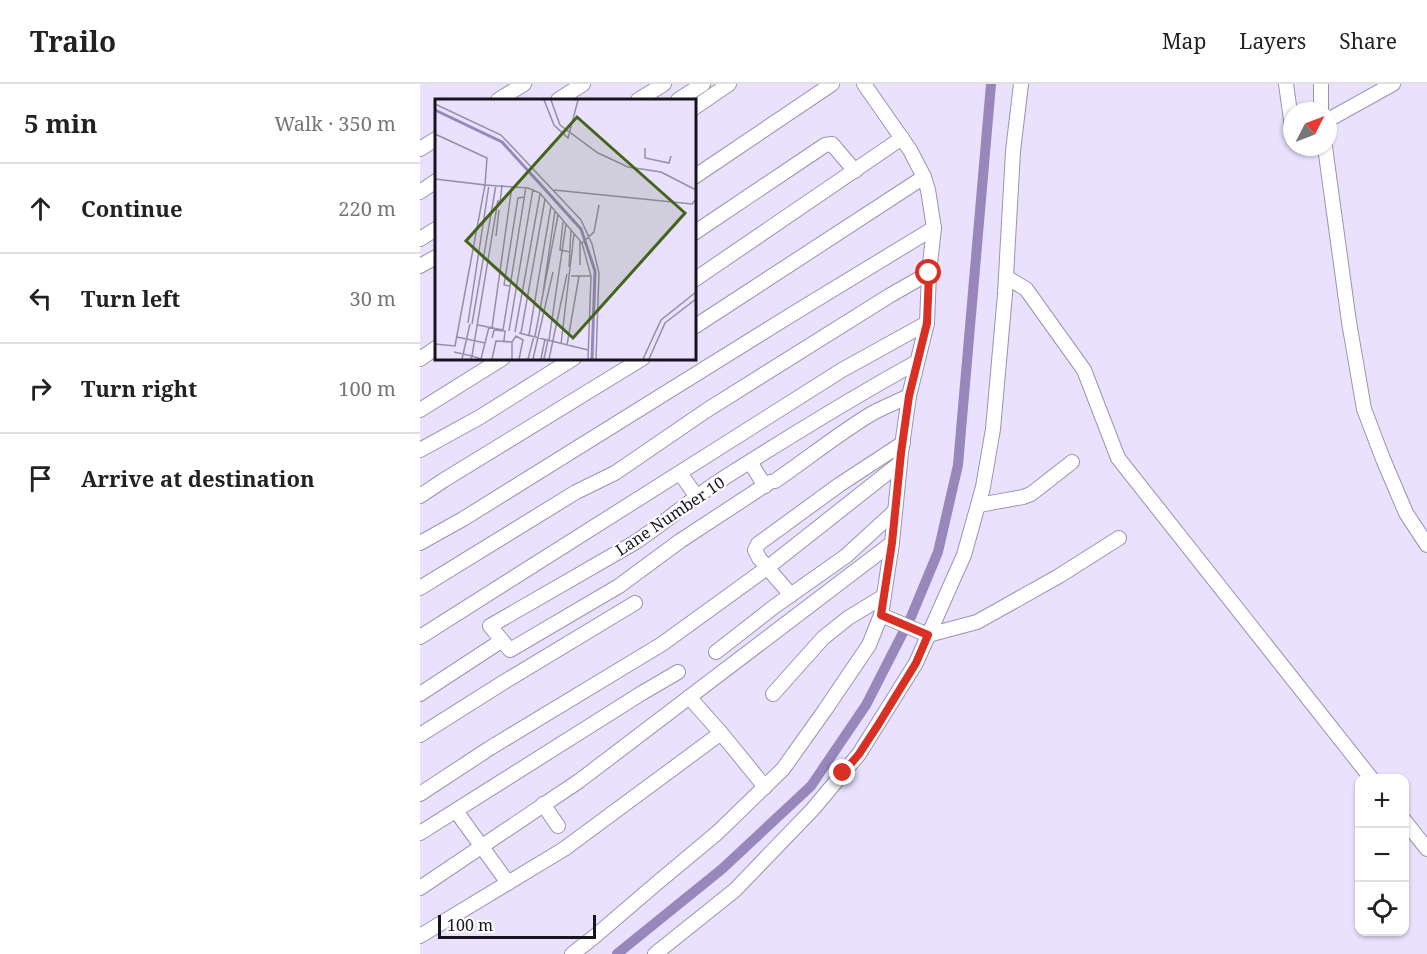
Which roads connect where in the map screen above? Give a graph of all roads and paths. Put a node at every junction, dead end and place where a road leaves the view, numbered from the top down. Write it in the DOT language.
graph roads {
  1 [pos="524,84"];
  2 [pos="583,84"];
  3 [pos="664,84"];
  4 [pos="703,84"];
  5 [pos="729,84"];
  6 [pos="832,84"];
  7 [pos="864,84"];
  8 [pos="1021,84"];
  9 [pos="1286,84"];
  10 [pos="1321,84"];
  11 [pos="1393,84"];
  12 [pos="500,99"];
  13 [pos="560,99"];
  14 [pos="640,99"];
  15 [pos="680,99"];
  16 [pos="1289,102"];
  17 [pos="1321,102"];
  18 [pos="696,107"];
  19 [pos="1337,115"];
  20 [pos="902,138"];
  21 [pos="435,140"];
  22 [pos="420,149"];
  23 [pos="1326,156"];
  24 [pos="855,171"];
  25 [pos="696,176"];
  26 [pos="924,177"];
  27 [pos="435,182"];
  28 [pos="420,192"];
  29 [pos="934,228"];
  30 [pos="435,229"];
  31 [pos="696,232"];
  32 [pos="420,239"];
  33 [pos="435,258"];
  34 [pos="420,266"];
  35 [pos="929,273"];
  36 [pos="1006,277"];
  37 [pos="696,279"];
  38 [pos="927,323"];
  39 [pos="696,326"];
  40 [pos="435,349"];
  41 [pos="420,359"];
  42 [pos="500,360"];
  43 [pos="571,360"];
  44 [pos="640,360"];
  45 [pos="917,362"];
  46 [pos="909,396"];
  47 [pos="420,410"];
  48 [pos="903,442"];
  49 [pos="420,450"];
  50 [pos="750,462"];
  51 [pos="1072,462"];
  52 [pos="900,463"];
  53 [pos="680,474"];
  54 [pos="765,486"];
  55 [pos="420,496"];
  56 [pos="697,497"];
  57 [pos="979,505"];
  58 [pos="895,511"];
  59 [pos="1119,538"];
  60 [pos="420,543"];
  61 [pos="892,543"];
  62 [pos="1427,545"];
  63 [pos="767,568"];
  64 [pos="420,588"];
  65 [pos="791,595"];
  66 [pos="884,596"];
  67 [pos="635,603"];
  68 [pos="886,617"];
  69 [pos="923,633"];
  70 [pos="420,637"];
  71 [pos="501,641"];
  72 [pos="716,652"];
  73 [pos="678,672"];
  74 [pos="420,694"];
  75 [pos="773,694"];
  76 [pos="689,697"];
  77 [pos="721,733"];
  78 [pos="420,735"];
  79 [pos="1368,774"];
  80 [pos="765,787"];
  81 [pos="420,794"];
  82 [pos="543,804"];
  83 [pos="456,811"];
  84 [pos="558,826"];
  85 [pos="1409,826"];
  86 [pos="420,833"];
  87 [pos="482,846"];
  88 [pos="1427,849"];
  89 [pos="508,883"];
  90 [pos="420,888"];
  91 [pos="420,936"];
  92 [pos="572,954"];
  93 [pos="655,954"];
  1 -- 12 [label="street"];
  2 -- 13 [label="street"];
  3 -- 14 [label="street"];
  4 -- 15 [label="street"];
  5 -- 18 [label="street"];
  6 -- 25 [label="street"];
  7 -- 20 [label="street"];
  8 -- 36 [label="street"];
  9 -- 16 [label="street"];
  10 -- 17 [label="street"];
  11 -- 19 [label="street"];
  20 -- 24 [label="street"];
  20 -- 26 [label="street"];
  21 -- 22 [label="street"];
  23 -- 62 [label="street"];
  24 -- 31 [label="street"];
  24 -- 37 [label="street"];
  26 -- 29 [label="street"];
  26 -- 39 [label="street"];
  27 -- 28 [label="street"];
  29 -- 35 [label="street"];
  29 -- 60 [label="street"];
  30 -- 32 [label="street"];
  33 -- 34 [label="street"];
  35 -- 38 [label="street"];
  35 -- 64 [label="street"];
  36 -- 57 [label="street"];
  36 -- 79 [label="street"];
  38 -- 45 [label="street"];
  38 -- 53 [label="street"];
  40 -- 41 [label="street"];
  42 -- 47 [label="street"];
  43 -- 49 [label="street"];
  44 -- 55 [label="street"];
  45 -- 46 [label="street"];
  45 -- 50 [label="street, Lane Number 10"];
  46 -- 48 [label="street"];
  46 -- 54 [label="street"];
  48 -- 52 [label="street"];
  48 -- 63 [label="street"];
  50 -- 54 [label="street"];
  50 -- 56 [label="street, Lane Number 10"];
  51 -- 57 [label="street"];
  52 -- 58 [label="street"];
  52 -- 63 [label="street"];
  53 -- 56 [label="street"];
  53 -- 70 [label="street"];
  54 -- 71 [label="street"];
  56 -- 71 [label="street, Lane Number 10"];
  57 -- 69 [label="street"];
  58 -- 61 [label="street"];
  58 -- 65 [label="street"];
  59 -- 69 [label="street"];
  61 -- 66 [label="street"];
  61 -- 76 [label="street"];
  63 -- 65 [label="street"];
  63 -- 81 [label="street"];
  65 -- 72 [label="street"];
  66 -- 68 [label="street"];
  66 -- 75 [label="street"];
  67 -- 78 [label="street"];
  68 -- 69 [label="street"];
  68 -- 80 [label="street"];
  69 -- 93 [label="street"];
  71 -- 74 [label="street"];
  73 -- 83 [label="street"];
  76 -- 77 [label="street"];
  76 -- 82 [label="street"];
  77 -- 80 [label="street"];
  77 -- 89 [label="street"];
  80 -- 92 [label="street"];
  82 -- 84 [label="street"];
  82 -- 87 [label="street"];
  83 -- 86 [label="street"];
  83 -- 87 [label="street"];
  85 -- 88 [label="street"];
  87 -- 89 [label="street"];
  87 -- 90 [label="street"];
  89 -- 91 [label="street"];
}
